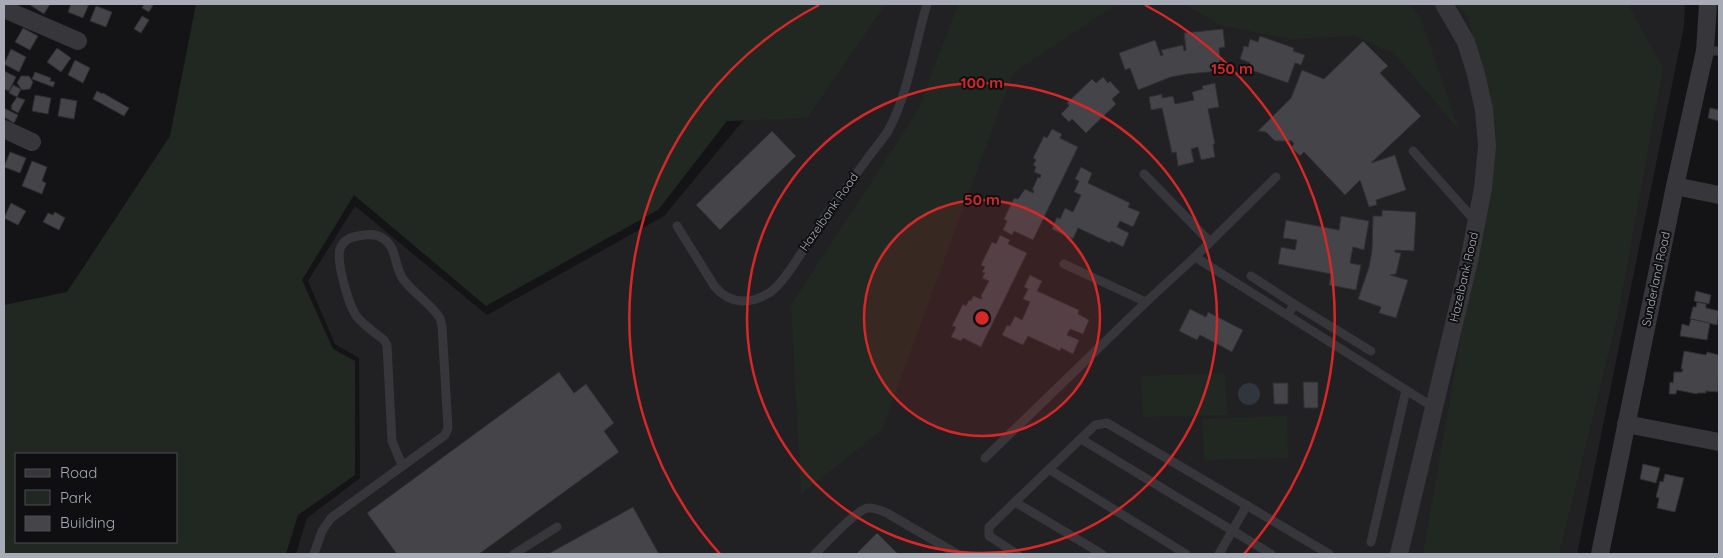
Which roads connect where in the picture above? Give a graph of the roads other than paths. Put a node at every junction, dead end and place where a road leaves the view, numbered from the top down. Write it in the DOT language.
graph roads {
  1 [pos="927,4"];
  2 [pos="1444,4"];
  3 [pos="1708,4"];
  4 [pos="4,9"];
  5 [pos="78,42"];
  6 [pos="1712,51"];
  7 [pos="4,129"];
  8 [pos="32,142"];
  9 [pos="1413,151"];
  10 [pos="1144,174"];
  11 [pos="1276,177"];
  12 [pos="1675,186"];
  13 [pos="1719,195"];
  14 [pos="1476,223"];
  15 [pos="677,226"];
  16 [pos="1210,242"];
  17 [pos="1195,257"];
  18 [pos="1064,264"];
  19 [pos="1251,276"];
  20 [pos="1146,302"];
  21 [pos="1294,304"];
  22 [pos="1288,315"];
  23 [pos="1371,351"];
  24 [pos="1406,390"];
  25 [pos="1433,407"];
  26 [pos="1626,424"];
  27 [pos="1081,439"];
  28 [pos="1719,442"];
  29 [pos="985,458"];
  30 [pos="402,466"];
  31 [pos="1050,470"];
  32 [pos="1015,502"];
  33 [pos="1247,505"];
  34 [pos="558,527"];
  35 [pos="1233,531"];
  36 [pos="1371,542"];
  37 [pos="314,554"];
  38 [pos="514,554"];
  39 [pos="815,554"];
  40 [pos="957,554"];
  41 [pos="1017,554"];
  42 [pos="1102,554"];
  43 [pos="1186,554"];
  44 [pos="1219,554"];
  45 [pos="1271,554"];
  46 [pos="1329,554"];
  47 [pos="1399,554"];
  48 [pos="1600,554"];
  1 -- 15 [label="lane, Hazelbank Road"];
  2 -- 14 [label="street, Hazelbank Road"];
  3 -- 6 [label="street, Sunderland Road"];
  4 -- 5 [label="street"];
  6 -- 12 [label="street, Sunderland Road"];
  7 -- 8 [label="street"];
  9 -- 14 [label="lane"];
  10 -- 16 [label="lane"];
  11 -- 16 [label="lane"];
  12 -- 13 [label="street"];
  12 -- 26 [label="street, Sunderland Road"];
  14 -- 25 [label="street, Hazelbank Road"];
  16 -- 17 [label="lane"];
  17 -- 20 [label="lane"];
  17 -- 22 [label="lane"];
  18 -- 20 [label="lane"];
  19 -- 21 [label="lane"];
  20 -- 29 [label="lane"];
  21 -- 22 [label="lane"];
  21 -- 23 [label="lane"];
  22 -- 24 [label="lane"];
  24 -- 25 [label="lane"];
  24 -- 36 [label="lane"];
  25 -- 47 [label="street, Hazelbank Road"];
  26 -- 28 [label="street"];
  26 -- 48 [label="street, Sunderland Road"];
  27 -- 31 [label="lane"];
  27 -- 33 [label="lane"];
  27 -- 35 [label="lane"];
  30 -- 30 [label="lane"];
  30 -- 37 [label="lane"];
  31 -- 32 [label="lane"];
  31 -- 43 [label="lane"];
  32 -- 41 [label="lane"];
  32 -- 42 [label="lane"];
  33 -- 35 [label="lane"];
  33 -- 46 [label="lane"];
  34 -- 38 [label="lane"];
  35 -- 44 [label="lane"];
  35 -- 45 [label="lane"];
  39 -- 40 [label="lane"];
}
